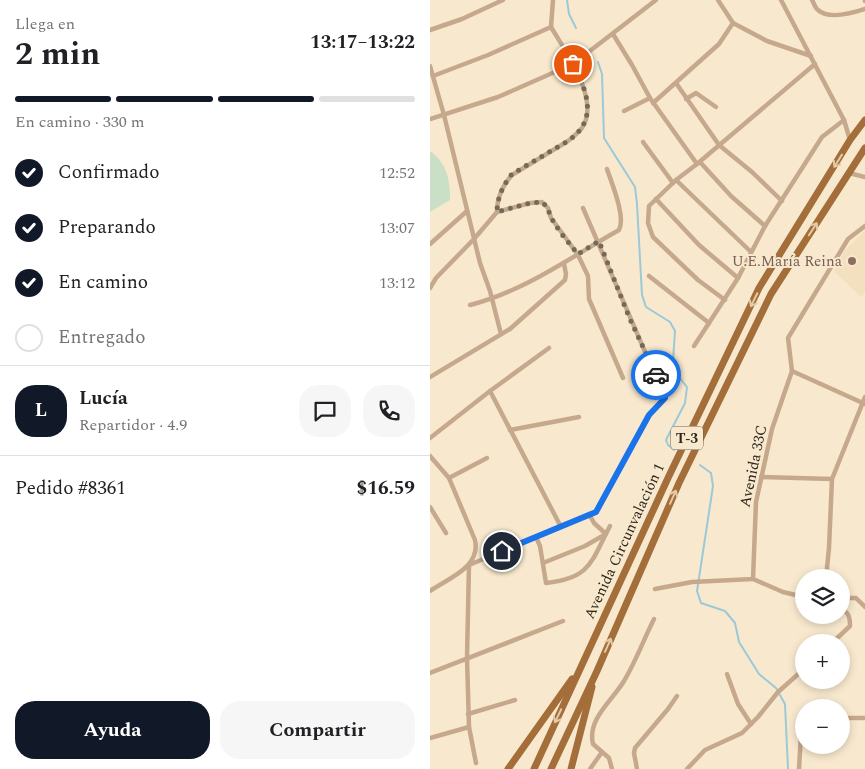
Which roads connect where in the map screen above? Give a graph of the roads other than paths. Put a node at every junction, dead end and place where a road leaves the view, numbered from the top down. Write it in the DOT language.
graph roads {
  1 [pos="503,0"];
  2 [pos="553,0"];
  3 [pos="656,0"];
  4 [pos="718,0"];
  5 [pos="781,0"];
  6 [pos="812,0"];
  7 [pos="865,9"];
  8 [pos="734,23"];
  9 [pos="551,27"];
  10 [pos="430,30"];
  11 [pos="613,34"];
  12 [pos="811,56"];
  13 [pos="573,64"];
  14 [pos="815,64"];
  15 [pos="430,66"];
  16 [pos="433,76"];
  17 [pos="676,83"];
  18 [pos="686,99"];
  19 [pos="652,100"];
  20 [pos="716,108"];
  21 [pos="624,111"];
  22 [pos="444,115"];
  23 [pos="430,119"];
  24 [pos="844,120"];
  25 [pos="865,120"];
  26 [pos="850,140"];
  27 [pos="643,142"];
  28 [pos="719,145"];
  29 [pos="865,148"];
  30 [pos="698,163"];
  31 [pos="607,169"];
  32 [pos="849,173"];
  33 [pos="865,177"];
  34 [pos="674,181"];
  35 [pos="656,199"];
  36 [pos="782,201"];
  37 [pos="584,208"];
  38 [pos="467,211"];
  39 [pos="497,212"];
  40 [pos="766,226"];
  41 [pos="865,226"];
  42 [pos="474,239"];
  43 [pos="599,241"];
  44 [pos="430,244"];
  45 [pos="750,251"];
  46 [pos="578,254"];
  47 [pos="564,264"];
  48 [pos="649,276"];
  49 [pos="738,278"];
  50 [pos="430,288"];
  51 [pos="492,299"];
  52 [pos="725,300"];
  53 [pos="470,305"];
  54 [pos="709,323"];
  55 [pos="501,334"];
  56 [pos="694,346"];
  57 [pos="549,348"];
  58 [pos="792,371"];
  59 [pos="430,377"];
  60 [pos="623,378"];
  61 [pos="490,391"];
  62 [pos="865,397"];
  63 [pos="864,403"];
  64 [pos="578,417"];
  65 [pos="510,430"];
  66 [pos="430,438"];
  67 [pos="430,456"];
  68 [pos="487,458"];
  69 [pos="761,477"];
  70 [pos="449,478"];
  71 [pos="832,479"];
  72 [pos="430,507"];
  73 [pos="589,514"];
  74 [pos="610,526"];
  75 [pos="561,527"];
  76 [pos="446,533"];
  77 [pos="606,534"];
  78 [pos="536,537"];
  79 [pos="543,563"];
  80 [pos="469,566"];
  81 [pos="827,569"];
  82 [pos="753,579"];
  83 [pos="655,589"];
  84 [pos="430,591"];
  85 [pos="795,595"];
  86 [pos="850,598"];
  87 [pos="865,607"];
  88 [pos="654,618"];
  89 [pos="563,621"];
  90 [pos="850,624"];
  91 [pos="841,634"];
  92 [pos="467,658"];
  93 [pos="582,664"];
  94 [pos="597,671"];
  95 [pos="430,673"];
  96 [pos="727,674"];
  97 [pos="795,677"];
  98 [pos="677,696"];
  99 [pos="515,700"];
  100 [pos="468,714"];
  101 [pos="850,718"];
  102 [pos="865,718"];
  103 [pos="751,724"];
  104 [pos="469,727"];
  105 [pos="430,738"];
  106 [pos="602,752"];
  107 [pos="800,754"];
  108 [pos="476,763"];
  109 [pos="508,769"];
  110 [pos="534,769"];
  111 [pos="550,769"];
  112 [pos="572,769"];
  113 [pos="590,769"];
  114 [pos="612,769"];
  115 [pos="637,769"];
  116 [pos="687,769"];
  117 [pos="799,769"];
  1 -- 10 [label="street"];
  2 -- 9 [label="street"];
  3 -- 11 [label="street"];
  4 -- 8 [label="street"];
  5 -- 12 [label="street"];
  6 -- 7 [label="street"];
  8 -- 12 [label="street"];
  8 -- 17 [label="street"];
  9 -- 13 [label="street"];
  9 -- 16 [label="street"];
  11 -- 13 [label="street"];
  11 -- 19 [label="street"];
  12 -- 14 [label="street"];
  13 -- 22 [label="street"];
  13 -- 39 [label="street"];
  14 -- 24 [label="street"];
  14 -- 28 [label="street"];
  15 -- 16 [label="street"];
  16 -- 22 [label="street"];
  17 -- 18 [label="street"];
  17 -- 19 [label="street"];
  18 -- 20 [label="street"];
  18 -- 28 [label="street"];
  19 -- 21 [label="street"];
  19 -- 30 [label="street"];
  22 -- 23 [label="street"];
  22 -- 38 [label="street"];
  24 -- 26 [label="street"];
  24 -- 36 [label="street"];
  25 -- 26 [label="main road, Avenida Circunvalación 1 / T-3"];
  26 -- 93 [label="main road, Avenida Circunvalación 1 / T-3, one-way"];
  27 -- 34 [label="street"];
  28 -- 30 [label="street"];
  28 -- 36 [label="street"];
  29 -- 32 [label="main road, Avenida Circunvalación 1 / T-3"];
  30 -- 34 [label="street"];
  30 -- 40 [label="street"];
  31 -- 43 [label="street"];
  32 -- 33 [label="street"];
  94 -- 32 [label="main road, Avenida Circunvalación 1 / T-3, one-way"];
  34 -- 35 [label="street"];
  34 -- 45 [label="street"];
  35 -- 49 [label="street"];
  35 -- 52 [label="street"];
  36 -- 40 [label="street"];
  37 -- 43 [label="street"];
  38 -- 42 [label="street"];
  38 -- 44 [label="street"];
  39 -- 42 [label="street"];
  39 -- 46 [label="street"];
  40 -- 45 [label="street"];
  41 -- 58 [label="street"];
  42 -- 50 [label="street"];
  42 -- 51 [label="street"];
  43 -- 46 [label="street"];
  43 -- 73 [label="street"];
  45 -- 49 [label="street"];
  46 -- 47 [label="street"];
  46 -- 60 [label="street"];
  47 -- 51 [label="street"];
  47 -- 55 [label="street"];
  48 -- 54 [label="street"];
  49 -- 52 [label="street"];
  51 -- 53 [label="street"];
  51 -- 55 [label="street"];
  52 -- 54 [label="street"];
  54 -- 56 [label="street"];
  55 -- 59 [label="street"];
  57 -- 61 [label="street"];
  58 -- 63 [label="street"];
  58 -- 69 [label="street, Avenida 33C"];
  61 -- 65 [label="street"];
  61 -- 66 [label="street"];
  62 -- 63 [label="street"];
  63 -- 71 [label="street"];
  64 -- 65 [label="street"];
  65 -- 75 [label="street"];
  67 -- 70 [label="street"];
  68 -- 70 [label="street"];
  69 -- 71 [label="street"];
  69 -- 82 [label="street, Avenida 33C"];
  70 -- 80 [label="street"];
  71 -- 81 [label="street"];
  72 -- 76 [label="street"];
  73 -- 75 [label="street"];
  73 -- 77 [label="street"];
  74 -- 77 [label="street"];
  75 -- 78 [label="street"];
  77 -- 79 [label="street"];
  77 -- 79 [label="street"];
  78 -- 79 [label="street"];
  78 -- 80 [label="street"];
  80 -- 84 [label="street"];
  80 -- 92 [label="street"];
  82 -- 83 [label="street"];
  82 -- 85 [label="street"];
  86 -- 87 [label="street"];
  88 -- 106 [label="street"];
  89 -- 92 [label="street"];
  90 -- 91 [label="street"];
  92 -- 95 [label="street"];
  92 -- 100 [label="street"];
  93 -- 109 [label="main road"];
  93 -- 110 [label="main road, Avenida Circunvalación 1 / T-3, one-way"];
  94 -- 111 [label="main road, Avenida Circunvalación 1 / T-3"];
  94 -- 112 [label="main road"];
  96 -- 103 [label="street"];
  97 -- 103 [label="street"];
  98 -- 115 [label="street"];
  99 -- 100 [label="street"];
  100 -- 104 [label="street"];
  101 -- 102 [label="street"];
  103 -- 116 [label="street"];
  104 -- 105 [label="street"];
  104 -- 108 [label="street"];
  106 -- 113 [label="street"];
  106 -- 114 [label="street"];
  107 -- 117 [label="street"];
}
